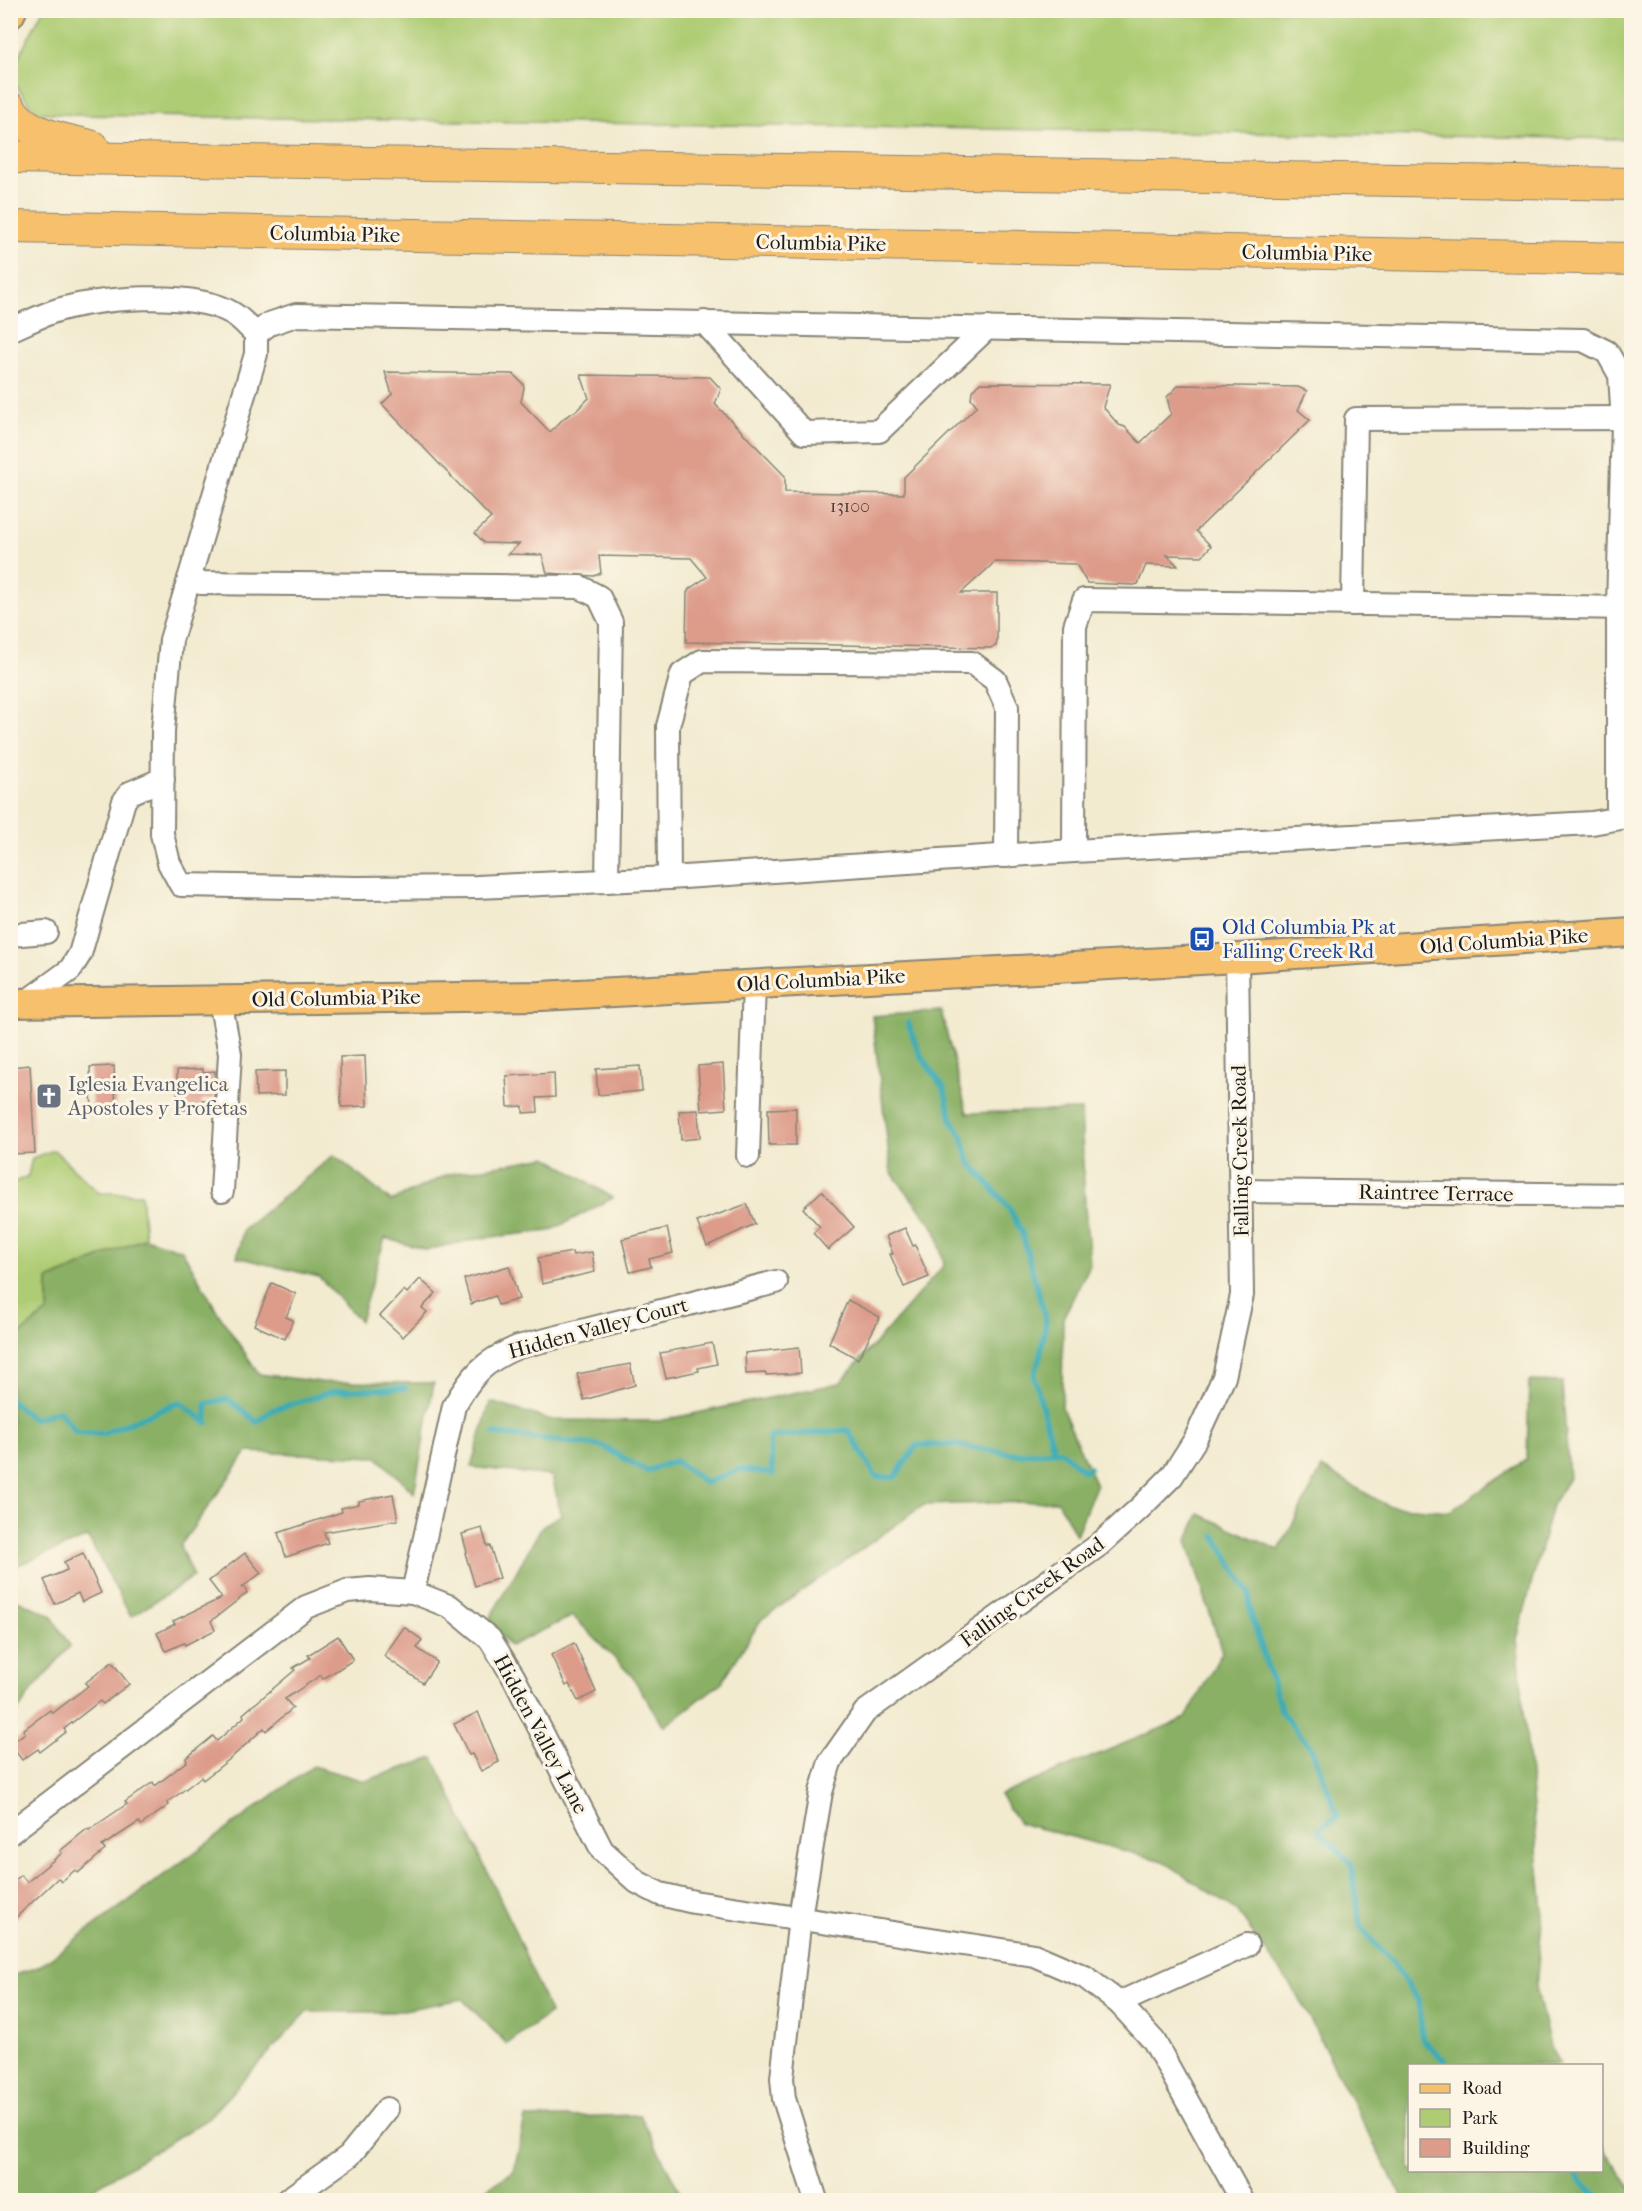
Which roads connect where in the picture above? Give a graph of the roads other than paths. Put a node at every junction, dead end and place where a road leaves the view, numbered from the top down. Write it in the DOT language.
graph roads {
  1 [pos="10,108"];
  2 [pos="10,157"];
  3 [pos="135,159"];
  4 [pos="1632,184"];
  5 [pos="10,227"];
  6 [pos="1632,259"];
  7 [pos="704,322"];
  8 [pos="987,328"];
  9 [pos="10,330"];
  10 [pos="256,334"];
  11 [pos="1627,418"];
  12 [pos="189,579"];
  13 [pos="1353,604"];
  14 [pos="1625,608"];
  15 [pos="163,779"];
  16 [pos="1625,816"];
  17 [pos="1074,851"];
  18 [pos="1006,856"];
  19 [pos="669,878"];
  20 [pos="607,881"];
  21 [pos="46,932"];
  22 [pos="1632,933"];
  23 [pos="10,935"];
  24 [pos="1238,958"];
  25 [pos="754,984"];
  26 [pos="220,1000"];
  27 [pos="18,1003"];
  28 [pos="748,1156"];
  29 [pos="222,1191"];
  30 [pos="1241,1191"];
  31 [pos="1632,1195"];
  32 [pos="776,1282"];
  33 [pos="413,1592"];
  34 [pos="10,1833"];
  35 [pos="800,1917"];
  36 [pos="1247,1945"];
  37 [pos="1119,2003"];
  38 [pos="387,2109"];
  39 [pos="287,2200"];
  40 [pos="816,2200"];
  41 [pos="1242,2200"];
  1 -- 3 [label="highway"];
  2 -- 3 [label="highway"];
  3 -- 4 [label="highway"];
  5 -- 6 [label="highway, Columbia Pike"];
  7 -- 8 [label="street"];
  7 -- 8 [label="street"];
  7 -- 10 [label="street"];
  8 -- 11 [label="street"];
  9 -- 10 [label="street"];
  10 -- 12 [label="street"];
  11 -- 13 [label="street"];
  11 -- 14 [label="street"];
  12 -- 15 [label="street"];
  12 -- 20 [label="street"];
  13 -- 14 [label="street"];
  13 -- 17 [label="street"];
  14 -- 16 [label="street"];
  15 -- 20 [label="street"];
  15 -- 27 [label="street"];
  16 -- 17 [label="street"];
  17 -- 18 [label="street"];
  18 -- 19 [label="street"];
  18 -- 19 [label="street"];
  19 -- 20 [label="street"];
  21 -- 23 [label="street"];
  22 -- 24 [label="main road, Old Columbia Pike"];
  24 -- 25 [label="main road, Old Columbia Pike"];
  24 -- 30 [label="street, Falling Creek Road"];
  25 -- 26 [label="main road, Old Columbia Pike"];
  25 -- 28 [label="street"];
  26 -- 27 [label="main road, Old Columbia Pike"];
  26 -- 29 [label="street"];
  30 -- 31 [label="street, Raintree Terrace"];
  30 -- 35 [label="street, Falling Creek Road"];
  32 -- 33 [label="street, Hidden Valley Court"];
  33 -- 34 [label="street, Hidden Valley Lane"];
  33 -- 35 [label="street, Hidden Valley Lane"];
  35 -- 37 [label="street, Hidden Valley Lane"];
  35 -- 40 [label="street, Falling Creek Road"];
  36 -- 37 [label="street"];
  37 -- 41 [label="street, Hidden Valley Lane"];
  38 -- 39 [label="street"];
}
